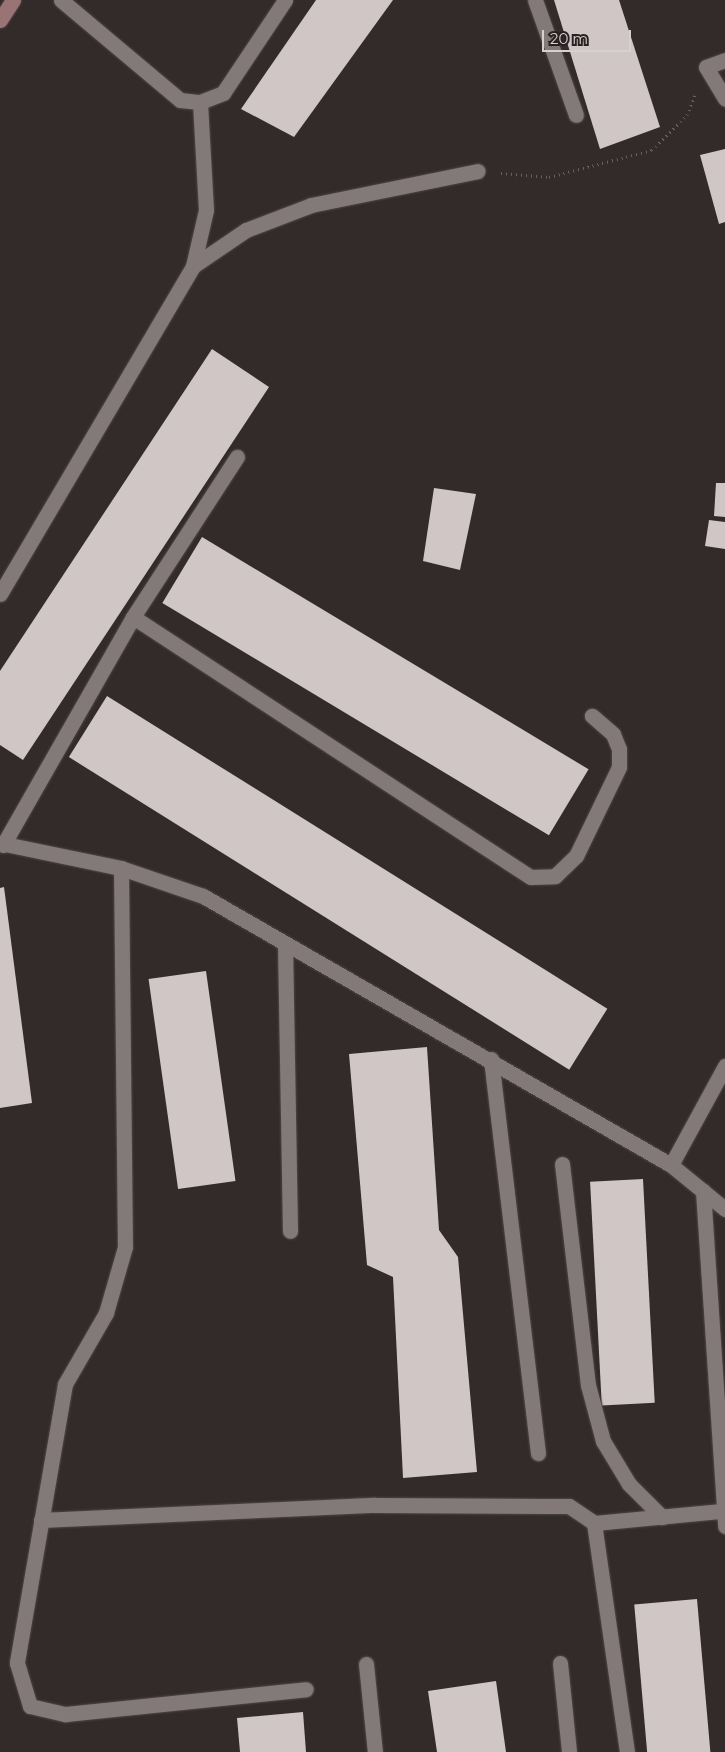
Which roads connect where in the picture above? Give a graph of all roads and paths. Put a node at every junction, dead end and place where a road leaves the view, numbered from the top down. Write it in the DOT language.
graph roads {
  1 [pos="13,0"];
  2 [pos="61,0"];
  3 [pos="285,0"];
  4 [pos="535,0"];
  5 [pos="0,20"];
  6 [pos="725,60"];
  7 [pos="706,67"];
  8 [pos="725,99"];
  9 [pos="200,102"];
  10 [pos="576,115"];
  11 [pos="478,171"];
  12 [pos="193,266"];
  13 [pos="237,457"];
  14 [pos="0,594"];
  15 [pos="133,617"];
  16 [pos="592,716"];
  17 [pos="2,844"];
  18 [pos="121,868"];
  19 [pos="285,944"];
  20 [pos="491,1060"];
  21 [pos="725,1066"];
  22 [pos="562,1164"];
  23 [pos="671,1165"];
  24 [pos="703,1190"];
  25 [pos="725,1209"];
  26 [pos="290,1231"];
  27 [pos="538,1453"];
  28 [pos="722,1511"];
  29 [pos="662,1517"];
  30 [pos="41,1520"];
  31 [pos="594,1523"];
  32 [pos="725,1526"];
  33 [pos="560,1663"];
  34 [pos="366,1664"];
  35 [pos="306,1689"];
  36 [pos="375,1752"];
  37 [pos="569,1752"];
  38 [pos="627,1752"];
  1 -- 5 [label="main road"];
  2 -- 9 [label="street"];
  3 -- 9 [label="street"];
  4 -- 10 [label="street"];
  6 -- 7 [label="street"];
  7 -- 8 [label="street"];
  7 -- 11 [label="path"];
  9 -- 12 [label="street"];
  11 -- 12 [label="street"];
  12 -- 14 [label="street"];
  13 -- 15 [label="street"];
  15 -- 16 [label="street"];
  15 -- 17 [label="street"];
  17 -- 18 [label="street"];
  18 -- 19 [label="street"];
  18 -- 30 [label="street"];
  19 -- 20 [label="street"];
  19 -- 26 [label="street"];
  20 -- 23 [label="street"];
  20 -- 27 [label="street"];
  21 -- 23 [label="street"];
  22 -- 29 [label="street"];
  23 -- 24 [label="street"];
  24 -- 25 [label="street"];
  24 -- 28 [label="street"];
  28 -- 29 [label="street"];
  28 -- 32 [label="street"];
  29 -- 31 [label="street"];
  30 -- 31 [label="street"];
  30 -- 35 [label="street"];
  31 -- 38 [label="street"];
  33 -- 37 [label="street"];
  34 -- 36 [label="street"];
}
